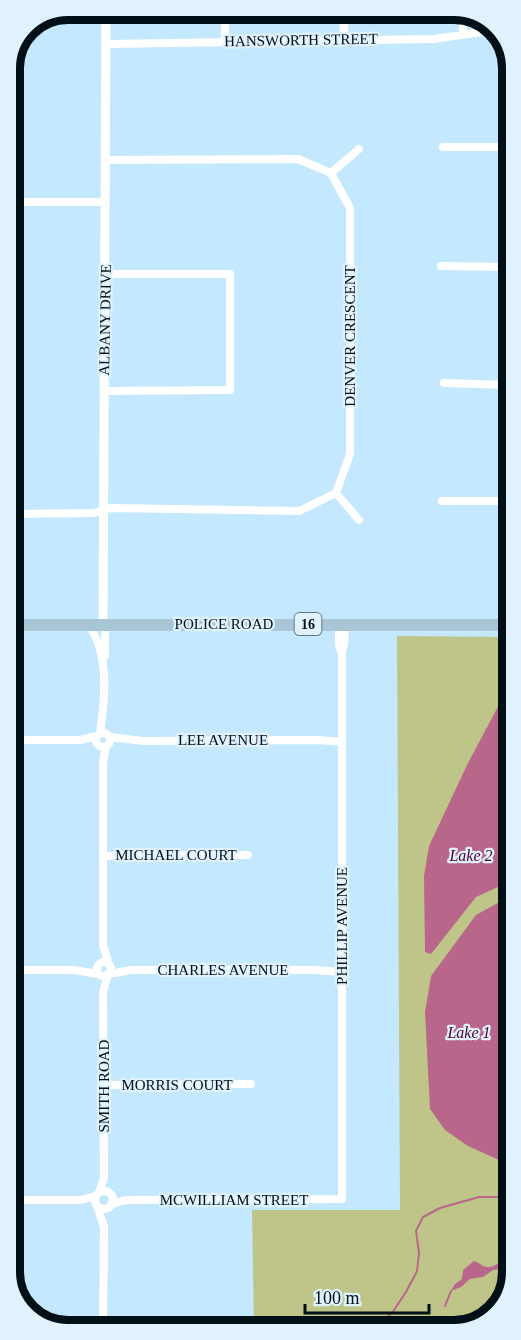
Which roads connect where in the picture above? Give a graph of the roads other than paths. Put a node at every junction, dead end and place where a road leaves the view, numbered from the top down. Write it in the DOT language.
graph roads {
  1 [pos="108,20"];
  2 [pos="225,20"];
  3 [pos="343,20"];
  4 [pos="463,21"];
  5 [pos="485,31"];
  6 [pos="463,35"];
  7 [pos="344,39"];
  8 [pos="225,41"];
  9 [pos="106,44"];
  10 [pos="443,147"];
  11 [pos="502,147"];
  12 [pos="359,149"];
  13 [pos="106,160"];
  14 [pos="331,173"];
  15 [pos="20,202"];
  16 [pos="105,202"];
  17 [pos="441,266"];
  18 [pos="502,267"];
  19 [pos="106,274"];
  20 [pos="444,383"];
  21 [pos="502,385"];
  22 [pos="105,391"];
  23 [pos="336,494"];
  24 [pos="442,501"];
  25 [pos="502,501"];
  26 [pos="105,510"];
  27 [pos="20,514"];
  28 [pos="359,520"];
  29 [pos="88,624"];
  30 [pos="104,624"];
  31 [pos="342,624"];
  32 [pos="20,625"];
  33 [pos="502,625"];
  34 [pos="103,668"];
  35 [pos="342,739"];
  36 [pos="20,740"];
  37 [pos="103,740"];
  38 [pos="248,855"];
  39 [pos="104,856"];
  40 [pos="103,945"];
  41 [pos="109,965"];
  42 [pos="98,969"];
  43 [pos="342,969"];
  44 [pos="20,970"];
  45 [pos="131,970"];
  46 [pos="109,974"];
  47 [pos="103,993"];
  48 [pos="251,1084"];
  49 [pos="104,1085"];
  50 [pos="104,1178"];
  51 [pos="97,1194"];
  52 [pos="110,1194"];
  53 [pos="342,1199"];
  54 [pos="20,1200"];
  55 [pos="81,1200"];
  56 [pos="126,1200"];
  57 [pos="97,1205"];
  58 [pos="111,1205"];
  59 [pos="104,1227"];
  60 [pos="103,1320"];
  1 -- 9 [label="street, ALBANY DRIVE"];
  2 -- 8 [label="street"];
  3 -- 7 [label="street"];
  4 -- 6 [label="street"];
  5 -- 6 [label="street, HANSWORTH STREET"];
  6 -- 7 [label="street, HANSWORTH STREET"];
  7 -- 8 [label="street, HANSWORTH STREET"];
  8 -- 9 [label="street, HANSWORTH STREET"];
  9 -- 13 [label="street, ALBANY DRIVE"];
  10 -- 11 [label="street"];
  12 -- 14 [label="street"];
  13 -- 14 [label="street"];
  13 -- 16 [label="street, ALBANY DRIVE"];
  14 -- 23 [label="street, DENVER CRESCENT"];
  15 -- 16 [label="street"];
  16 -- 19 [label="street, ALBANY DRIVE"];
  17 -- 18 [label="street"];
  19 -- 22 [label="street, ALBANY DRIVE"];
  19 -- 22 [label="street"];
  20 -- 21 [label="street"];
  22 -- 26 [label="street, ALBANY DRIVE"];
  23 -- 26 [label="street"];
  23 -- 28 [label="street"];
  24 -- 25 [label="street"];
  26 -- 27 [label="street"];
  26 -- 30 [label="street, ALBANY DRIVE"];
  29 -- 30 [label="main road, POLICE ROAD / 16"];
  29 -- 32 [label="main road, POLICE ROAD / 16"];
  29 -- 34 [label="street, SMITH ROAD"];
  30 -- 31 [label="main road, POLICE ROAD / 16"];
  30 -- 34 [label="street, SMITH ROAD"];
  31 -- 33 [label="main road, POLICE ROAD / 16"];
  31 -- 35 [label="street, PHILLIP AVENUE"];
  34 -- 37 [label="street, SMITH ROAD"];
  35 -- 37 [label="street, LEE AVENUE"];
  35 -- 43 [label="street, PHILLIP AVENUE"];
  36 -- 37 [label="street, LEE AVENUE"];
  37 -- 39 [label="street, SMITH ROAD"];
  38 -- 39 [label="street, MICHAEL COURT"];
  39 -- 40 [label="street, SMITH ROAD"];
  40 -- 41 [label="street, SMITH ROAD"];
  40 -- 42 [label="street, SMITH ROAD"];
  41 -- 42 [label="street"];
  41 -- 45 [label="street, CHARLES AVENUE"];
  41 -- 46 [label="street"];
  42 -- 44 [label="street"];
  42 -- 46 [label="street"];
  42 -- 47 [label="street, SMITH ROAD"];
  43 -- 45 [label="street, CHARLES AVENUE"];
  43 -- 53 [label="street, PHILLIP AVENUE"];
  45 -- 46 [label="street, CHARLES AVENUE"];
  46 -- 47 [label="street, SMITH ROAD"];
  47 -- 49 [label="street, SMITH ROAD"];
  48 -- 49 [label="street, MORRIS COURT"];
  49 -- 50 [label="street, SMITH ROAD"];
  50 -- 51 [label="street, SMITH ROAD"];
  50 -- 52 [label="street, SMITH ROAD"];
  51 -- 52 [label="street, MCWILLIAM STREET"];
  51 -- 55 [label="street"];
  51 -- 57 [label="street, SMITH ROAD"];
  52 -- 56 [label="street, MCWILLIAM STREET"];
  52 -- 58 [label="street, SMITH ROAD"];
  53 -- 56 [label="street, MCWILLIAM STREET"];
  54 -- 55 [label="street"];
  55 -- 57 [label="street"];
  56 -- 58 [label="street, MCWILLIAM STREET"];
  57 -- 58 [label="street, MCWILLIAM STREET"];
  57 -- 59 [label="street"];
  58 -- 59 [label="street"];
  59 -- 60 [label="street"];
}
